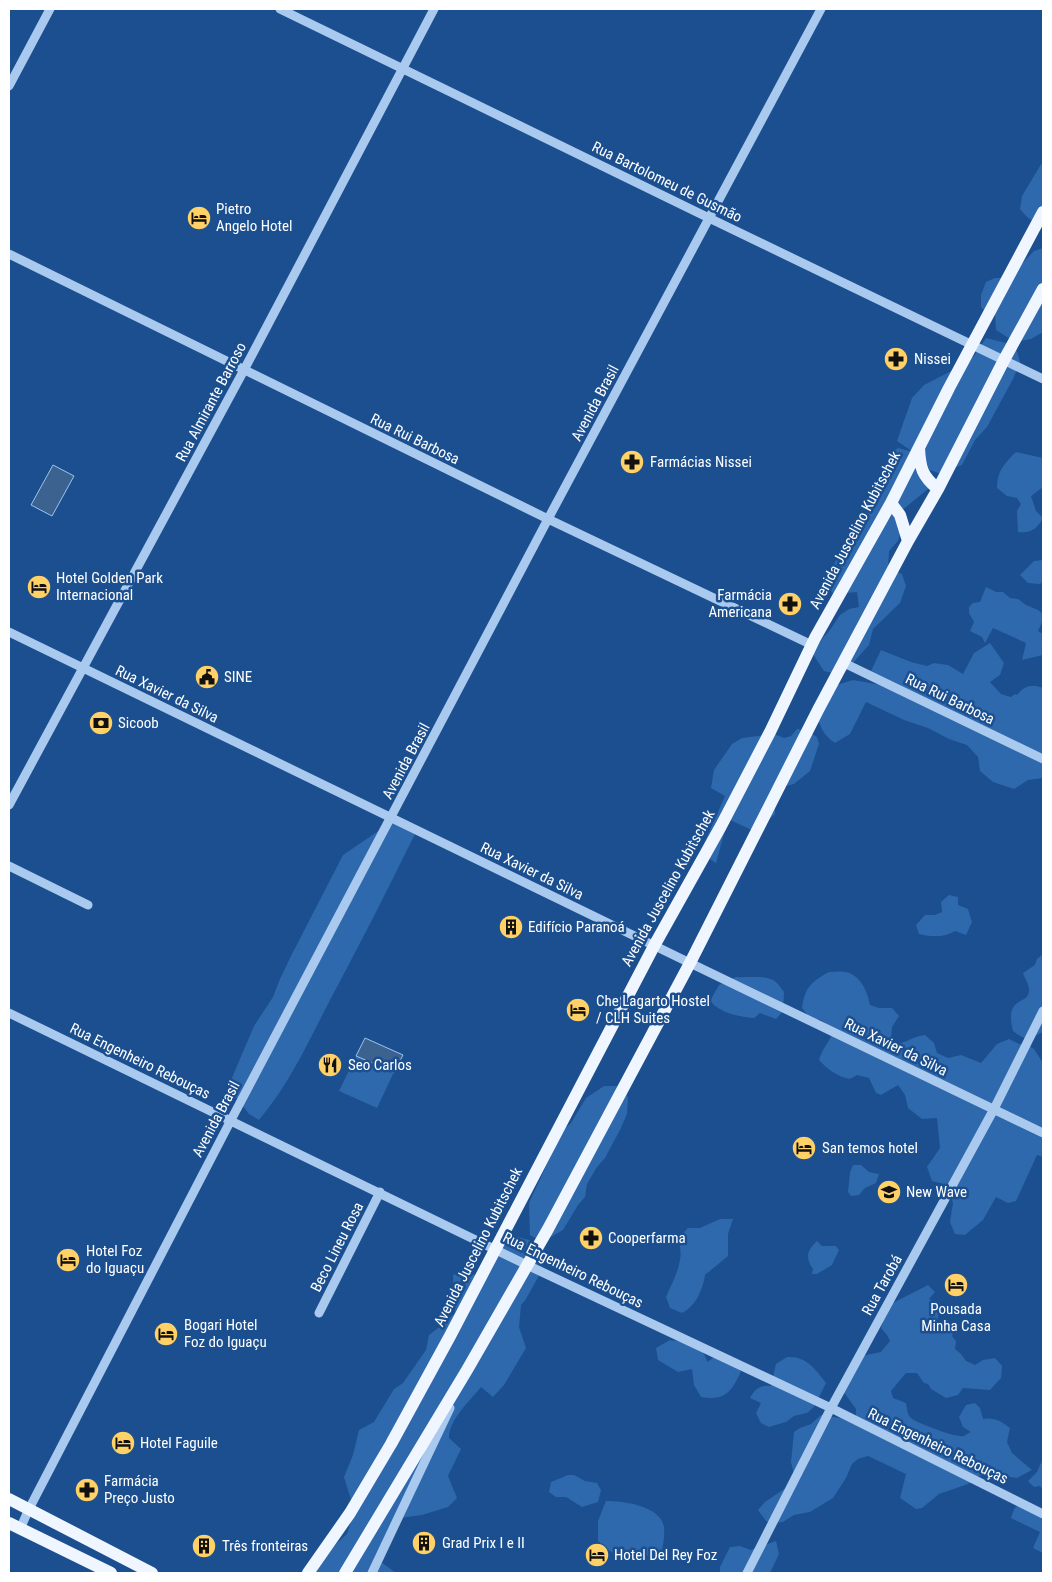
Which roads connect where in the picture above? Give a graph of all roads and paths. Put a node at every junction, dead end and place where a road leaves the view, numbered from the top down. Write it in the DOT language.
graph roads {
  1 [pos="50,9"];
  2 [pos="280,9"];
  3 [pos="434,9"];
  4 [pos="821,9"];
  5 [pos="402,69"];
  6 [pos="9,86"];
  7 [pos="1043,212"];
  8 [pos="709,218"];
  9 [pos="9,254"];
  10 [pos="1043,289"];
  11 [pos="973,344"];
  12 [pos="1004,360"];
  13 [pos="244,370"];
  14 [pos="1043,378"];
  15 [pos="919,446"];
  16 [pos="938,489"];
  17 [pos="891,503"];
  18 [pos="548,520"];
  19 [pos="908,542"];
  20 [pos="9,632"];
  21 [pos="812,645"];
  22 [pos="844,663"];
  23 [pos="83,668"];
  24 [pos="1043,759"];
  25 [pos="9,806"];
  26 [pos="391,818"];
  27 [pos="9,866"];
  28 [pos="88,905"];
  29 [pos="654,946"];
  30 [pos="690,964"];
  31 [pos="1043,1011"];
  32 [pos="9,1013"];
  33 [pos="994,1109"];
  34 [pos="231,1120"];
  35 [pos="1043,1133"];
  36 [pos="380,1192"];
  37 [pos="495,1248"];
  38 [pos="527,1265"];
  39 [pos="319,1314"];
  40 [pos="467,1370"];
  41 [pos="831,1408"];
  42 [pos="9,1499"];
  43 [pos="29,1509"];
  44 [pos="1043,1514"];
  45 [pos="15,1526"];
  46 [pos="111,1573"];
  47 [pos="152,1573"];
  48 [pos="308,1573"];
  49 [pos="345,1573"];
  50 [pos="372,1573"];
  51 [pos="748,1573"];
  1 -- 6 [label="street"];
  2 -- 5 [label="street, Rua Bartolomeu de Gusmão"];
  3 -- 5 [label="street, Rua Almirante Barroso"];
  4 -- 8 [label="street, Avenida Brasil"];
  5 -- 8 [label="street, Rua Bartolomeu de Gusmão"];
  5 -- 13 [label="street, Rua Almirante Barroso"];
  7 -- 11 [label="main road, Avenida Juscelino Kubitschek"];
  8 -- 11 [label="street, Rua Bartolomeu de Gusmão"];
  8 -- 18 [label="street, Avenida Brasil"];
  9 -- 13 [label="street, Rua Rui Barbosa"];
  10 -- 12 [label="main road"];
  11 -- 12 [label="street, Rua Bartolomeu de Gusmão"];
  11 -- 15 [label="main road, Avenida Juscelino Kubitschek"];
  12 -- 14 [label="street, Rua Bartolomeu de Gusmão"];
  12 -- 16 [label="main road"];
  13 -- 18 [label="street, Rua Rui Barbosa"];
  13 -- 23 [label="street, Rua Almirante Barroso"];
  15 -- 16 [label="main road"];
  15 -- 17 [label="main road, Avenida Juscelino Kubitschek"];
  16 -- 19 [label="main road"];
  17 -- 19 [label="main road"];
  17 -- 21 [label="main road, Avenida Juscelino Kubitschek"];
  18 -- 21 [label="street, Rua Rui Barbosa"];
  18 -- 26 [label="street, Avenida Brasil"];
  19 -- 22 [label="main road"];
  20 -- 23 [label="street, Rua Xavier da Silva"];
  21 -- 29 [label="main road, Avenida Juscelino Kubitschek"];
  22 -- 24 [label="street, Rua Rui Barbosa"];
  22 -- 30 [label="main road"];
  23 -- 25 [label="street, Rua Almirante Barroso"];
  23 -- 26 [label="street, Rua Xavier da Silva"];
  26 -- 29 [label="street, Rua Xavier da Silva"];
  26 -- 34 [label="street, Avenida Brasil"];
  27 -- 28 [label="street"];
  29 -- 30 [label="street, Rua Xavier da Silva"];
  29 -- 37 [label="main road, Avenida Juscelino Kubitschek"];
  30 -- 33 [label="street, Rua Xavier da Silva"];
  30 -- 38 [label="main road"];
  31 -- 33 [label="street, Rua Tarobá"];
  32 -- 34 [label="street, Rua Engenheiro Rebouças"];
  33 -- 35 [label="street, Rua Xavier da Silva"];
  33 -- 41 [label="street, Rua Tarobá"];
  34 -- 36 [label="street, Rua Engenheiro Rebouças"];
  34 -- 43 [label="street, Avenida Brasil"];
  36 -- 37 [label="street, Rua Engenheiro Rebouças"];
  36 -- 39 [label="street, Beco Lineu Rosa"];
  37 -- 38 [label="street, Rua Engenheiro Rebouças"];
  37 -- 48 [label="main road, Avenida Juscelino Kubitschek"];
  38 -- 40 [label="main road"];
  38 -- 41 [label="street, Rua Engenheiro Rebouças"];
  40 -- 49 [label="main road"];
  40 -- 50 [label="street"];
  41 -- 44 [label="street, Rua Engenheiro Rebouças"];
  41 -- 51 [label="street, Rua Tarobá"];
  42 -- 43 [label="main road"];
  43 -- 45 [label="street, Avenida Brasil"];
  43 -- 47 [label="main road"];
  45 -- 46 [label="main road"];
}
